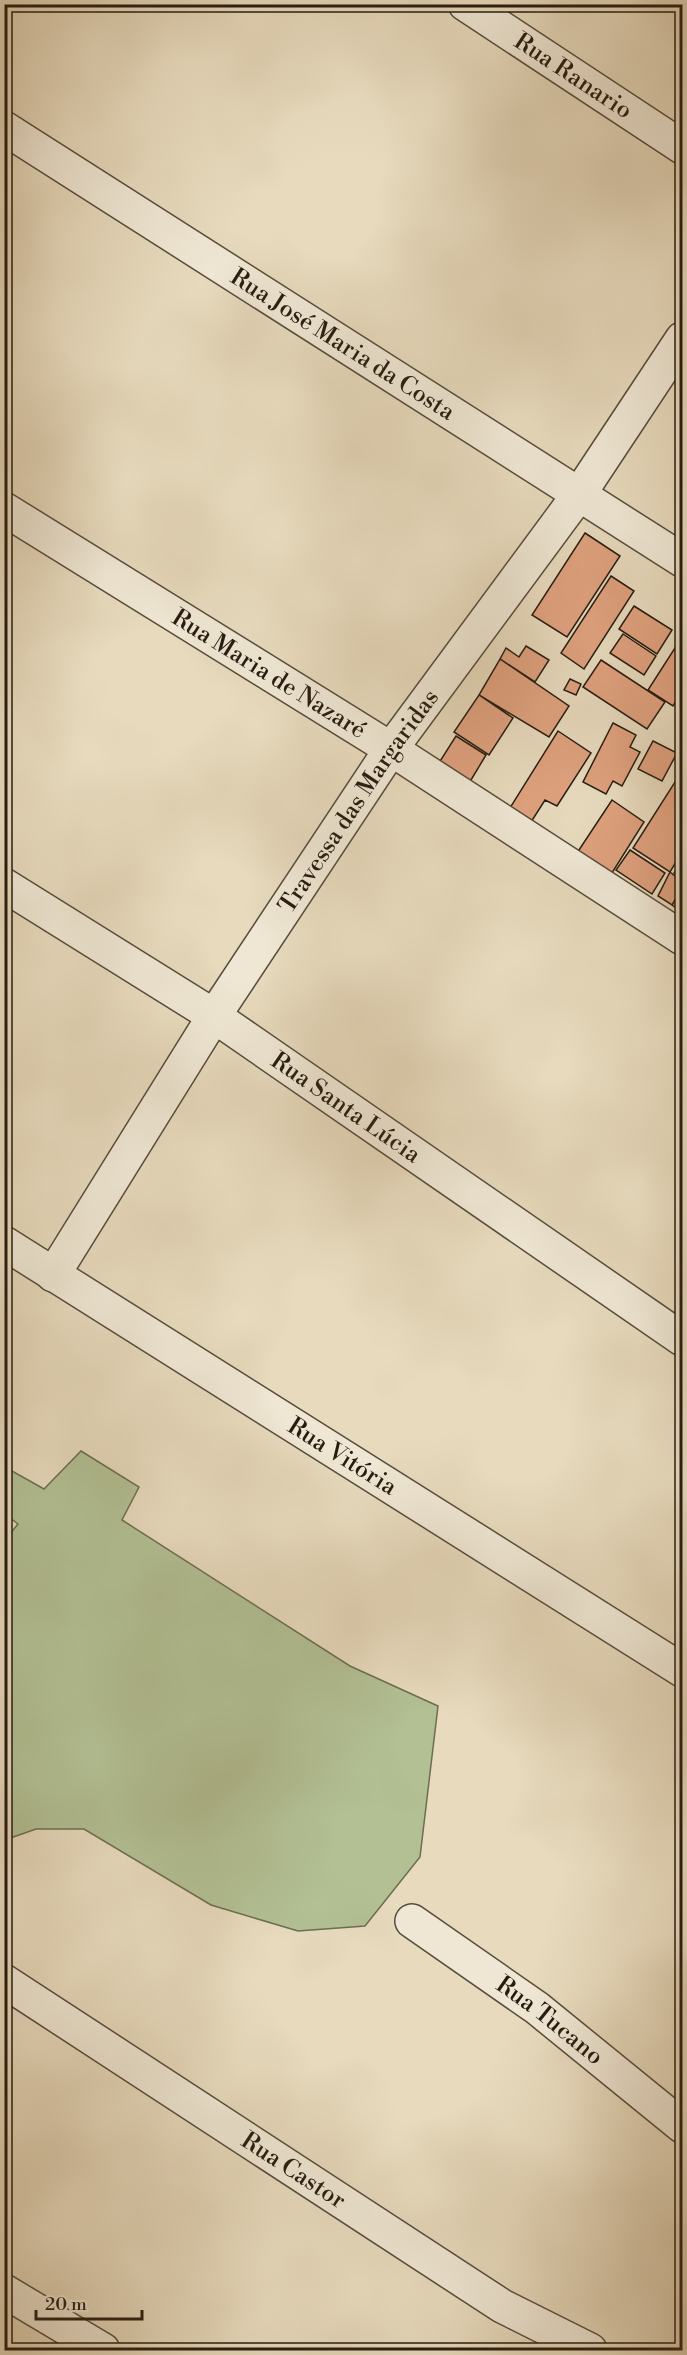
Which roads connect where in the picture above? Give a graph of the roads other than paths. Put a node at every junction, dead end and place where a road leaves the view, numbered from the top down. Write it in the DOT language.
graph roads {
  1 [pos="465,4"];
  2 [pos="4,128"];
  3 [pos="682,147"];
  4 [pos="682,339"];
  5 [pos="580,493"];
  6 [pos="4,509"];
  7 [pos="682,560"];
  8 [pos="391,748"];
  9 [pos="4,885"];
  10 [pos="682,938"];
  11 [pos="214,1016"];
  12 [pos="4,1244"];
  13 [pos="53,1275"];
  14 [pos="682,1339"];
  15 [pos="682,1670"];
  16 [pos="412,1921"];
  17 [pos="4,1981"];
  18 [pos="682,2126"];
  19 [pos="4,2291"];
  20 [pos="103,2350"];
  21 [pos="590,2350"];
  1 -- 3 [label="street, Rua Ranario"];
  2 -- 5 [label="street, Rua José Maria da Costa"];
  4 -- 5 [label="street, Travessa das Margaridas"];
  5 -- 7 [label="street, Rua José Maria da Costa"];
  5 -- 8 [label="street, Travessa das Margaridas"];
  6 -- 8 [label="street, Rua Maria de Nazaré"];
  8 -- 10 [label="street, Rua Maria de Nazaré"];
  8 -- 11 [label="street, Travessa das Margaridas"];
  9 -- 11 [label="street, Rua Santa Lúcia"];
  11 -- 13 [label="street, Travessa das Margaridas"];
  11 -- 14 [label="street, Rua Santa Lúcia"];
  12 -- 13 [label="street, Rua Vitória"];
  13 -- 15 [label="street, Rua Vitória"];
  16 -- 18 [label="street, Rua Tucano"];
  17 -- 21 [label="street, Rua Castor"];
  19 -- 20 [label="street"];
}
